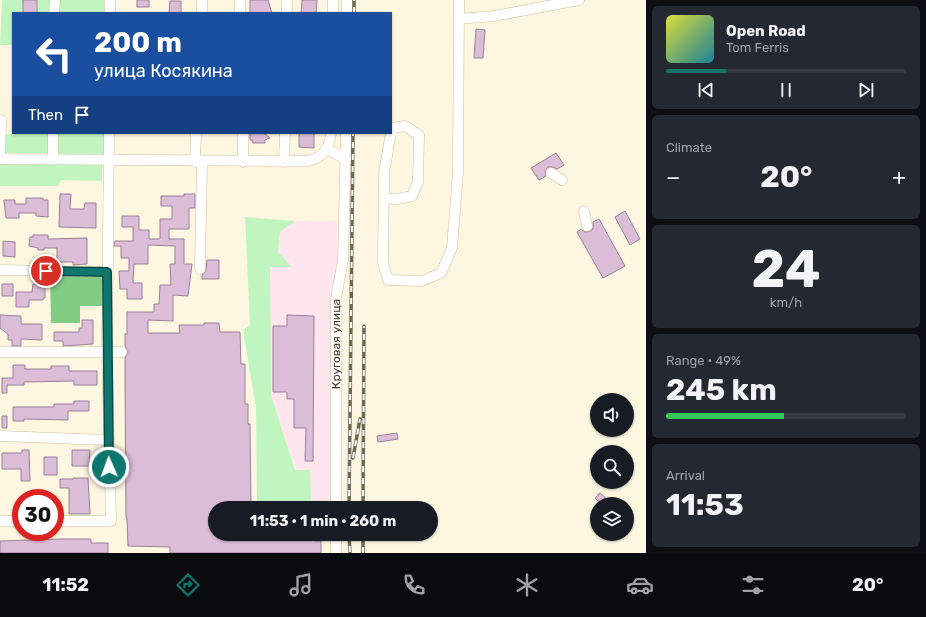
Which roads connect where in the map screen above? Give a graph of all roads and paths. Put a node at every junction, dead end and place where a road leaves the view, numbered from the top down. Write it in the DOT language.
graph roads {
  1 [pos="55,0"];
  2 [pos="110,0"];
  3 [pos="202,0"];
  4 [pos="240,0"];
  5 [pos="287,0"];
  6 [pos="333,0"];
  7 [pos="347,0"];
  8 [pos="459,0"];
  9 [pos="579,0"];
  10 [pos="54,12"];
  11 [pos="110,12"];
  12 [pos="202,12"];
  13 [pos="240,12"];
  14 [pos="287,12"];
  15 [pos="333,12"];
  16 [pos="347,12"];
  17 [pos="459,20"];
  18 [pos="1,120"];
  19 [pos="392,128"];
  20 [pos="54,134"];
  21 [pos="109,134"];
  22 [pos="196,134"];
  23 [pos="243,134"];
  24 [pos="284,134"];
  25 [pos="330,134"];
  26 [pos="346,134"];
  27 [pos="391,134"];
  28 [pos="327,149"];
  29 [pos="0,158"];
  30 [pos="346,159"];
  31 [pos="53,160"];
  32 [pos="108,160"];
  33 [pos="198,162"];
  34 [pos="243,162"];
  35 [pos="284,162"];
  36 [pos="551,173"];
  37 [pos="562,180"];
  38 [pos="384,198"];
  39 [pos="584,211"];
  40 [pos="587,226"];
  41 [pos="200,269"];
  42 [pos="0,270"];
  43 [pos="107,272"];
  44 [pos="0,352"];
  45 [pos="122,352"];
  46 [pos="107,353"];
  47 [pos="0,436"];
  48 [pos="108,440"];
  49 [pos="336,501"];
  50 [pos="0,521"];
  51 [pos="12,521"];
  52 [pos="64,521"];
  53 [pos="336,541"];
  54 [pos="336,553"];
  1 -- 10 [label="street"];
  2 -- 11 [label="street"];
  3 -- 12 [label="street"];
  4 -- 13 [label="street"];
  5 -- 14 [label="street"];
  6 -- 15 [label="street"];
  7 -- 16 [label="street"];
  8 -- 17 [label="street"];
  9 -- 17 [label="street"];
  17 -- 38 [label="street"];
  18 -- 29 [label="street"];
  19 -- 38 [label="street"];
  20 -- 31 [label="street"];
  21 -- 32 [label="street"];
  22 -- 33 [label="street"];
  23 -- 34 [label="street"];
  24 -- 35 [label="street"];
  25 -- 28 [label="street"];
  26 -- 30 [label="street, Круговая улица"];
  27 -- 38 [label="street"];
  28 -- 30 [label="street"];
  28 -- 35 [label="street"];
  29 -- 31 [label="street"];
  30 -- 49 [label="street, Круговая улица"];
  31 -- 32 [label="street"];
  32 -- 33 [label="street"];
  32 -- 43 [label="street"];
  33 -- 34 [label="street"];
  33 -- 41 [label="street"];
  34 -- 35 [label="street"];
  36 -- 37 [label="street"];
  39 -- 40 [label="street"];
  42 -- 43 [label="street"];
  43 -- 46 [label="street"];
  44 -- 46 [label="street"];
  45 -- 46 [label="street"];
  46 -- 48 [label="street"];
  47 -- 48 [label="street"];
  48 -- 52 [label="street"];
  50 -- 51 [label="street"];
  53 -- 54 [label="street"];
}
